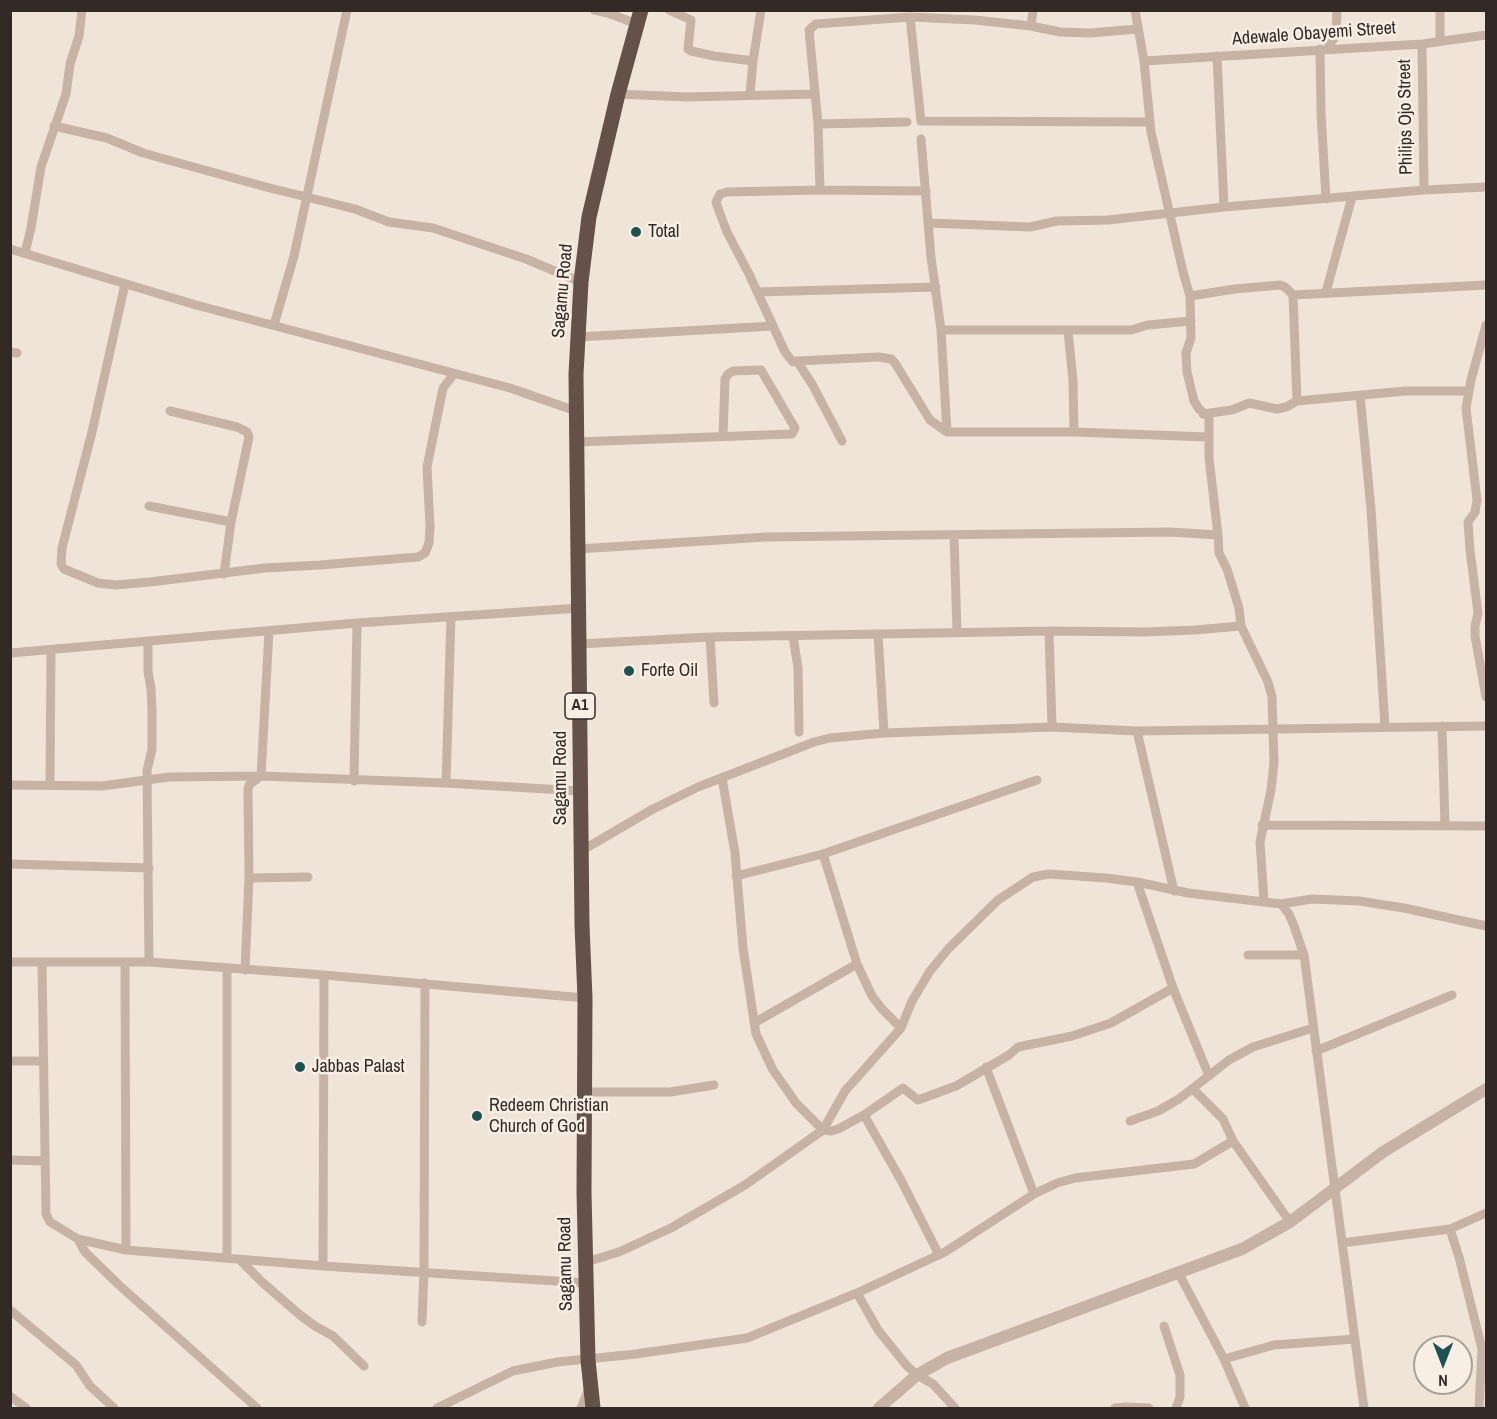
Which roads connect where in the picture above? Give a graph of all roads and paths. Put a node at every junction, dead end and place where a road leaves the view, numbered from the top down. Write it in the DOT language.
graph roads {
  1 [pos="82,10"];
  2 [pos="347,10"];
  3 [pos="594,10"];
  4 [pos="669,10"];
  5 [pos="761,10"];
  6 [pos="1033,10"];
  7 [pos="1135,10"];
  8 [pos="1337,10"];
  9 [pos="1440,10"];
  10 [pos="880,14"];
  11 [pos="942,14"];
  12 [pos="639,17"];
  13 [pos="910,17"];
  14 [pos="1031,26"];
  15 [pos="1138,30"];
  16 [pos="1336,35"];
  17 [pos="1486,35"];
  18 [pos="1440,40"];
  19 [pos="1422,44"];
  20 [pos="1350,47"];
  21 [pos="1324,49"];
  22 [pos="1217,56"];
  23 [pos="753,61"];
  24 [pos="1144,61"];
  25 [pos="618,94"];
  26 [pos="750,94"];
  27 [pos="815,94"];
  28 [pos="907,122"];
  29 [pos="1150,122"];
  30 [pos="818,124"];
  31 [pos="54,126"];
  32 [pos="921,139"];
  33 [pos="1486,187"];
  34 [pos="820,189"];
  35 [pos="1424,190"];
  36 [pos="926,191"];
  37 [pos="306,196"];
  38 [pos="1352,197"];
  39 [pos="1326,199"];
  40 [pos="1224,207"];
  41 [pos="1171,213"];
  42 [pos="929,223"];
  43 [pos="10,249"];
  44 [pos="25,253"];
  45 [pos="581,282"];
  46 [pos="125,284"];
  47 [pos="1486,285"];
  48 [pos="936,286"];
  49 [pos="757,292"];
  50 [pos="1326,292"];
  51 [pos="1293,295"];
  52 [pos="1190,296"];
  53 [pos="1191,321"];
  54 [pos="274,325"];
  55 [pos="1486,325"];
  56 [pos="773,326"];
  57 [pos="941,330"];
  58 [pos="1068,331"];
  59 [pos="578,337"];
  60 [pos="797,361"];
  61 [pos="1482,361"];
  62 [pos="439,369"];
  63 [pos="454,374"];
  64 [pos="443,388"];
  65 [pos="1468,391"];
  66 [pos="1360,395"];
  67 [pos="1297,401"];
  68 [pos="170,411"];
  69 [pos="576,411"];
  70 [pos="1203,414"];
  71 [pos="947,432"];
  72 [pos="1074,432"];
  73 [pos="723,436"];
  74 [pos="1208,437"];
  75 [pos="842,441"];
  76 [pos="577,442"];
  77 [pos="1481,486"];
  78 [pos="149,506"];
  79 [pos="231,522"];
  80 [pos="954,534"];
  81 [pos="1218,534"];
  82 [pos="578,549"];
  83 [pos="224,574"];
  84 [pos="580,608"];
  85 [pos="451,617"];
  86 [pos="357,623"];
  87 [pos="1241,626"];
  88 [pos="270,631"];
  89 [pos="1049,631"];
  90 [pos="957,632"];
  91 [pos="878,634"];
  92 [pos="793,636"];
  93 [pos="710,637"];
  94 [pos="148,642"];
  95 [pos="579,644"];
  96 [pos="51,650"];
  97 [pos="10,653"];
  98 [pos="1486,697"];
  99 [pos="714,704"];
  100 [pos="1486,724"];
  101 [pos="1442,726"];
  102 [pos="1052,727"];
  103 [pos="1385,727"];
  104 [pos="1273,730"];
  105 [pos="1137,731"];
  106 [pos="799,732"];
  107 [pos="884,733"];
  108 [pos="261,776"];
  109 [pos="722,778"];
  110 [pos="1037,780"];
  111 [pos="147,781"];
  112 [pos="354,781"];
  113 [pos="446,783"];
  114 [pos="10,785"];
  115 [pos="50,785"];
  116 [pos="580,791"];
  117 [pos="1262,825"];
  118 [pos="1445,825"];
  119 [pos="1486,826"];
  120 [pos="581,851"];
  121 [pos="823,854"];
  122 [pos="10,864"];
  123 [pos="149,868"];
  124 [pos="736,876"];
  125 [pos="308,877"];
  126 [pos="249,878"];
  127 [pos="1137,882"];
  128 [pos="1174,891"];
  129 [pos="1264,901"];
  130 [pos="1281,904"];
  131 [pos="1486,926"];
  132 [pos="1248,955"];
  133 [pos="1304,955"];
  134 [pos="10,962"];
  135 [pos="149,962"];
  136 [pos="42,963"];
  137 [pos="126,963"];
  138 [pos="857,964"];
  139 [pos="227,969"];
  140 [pos="245,970"];
  141 [pos="324,975"];
  142 [pos="425,983"];
  143 [pos="1173,988"];
  144 [pos="1452,995"];
  145 [pos="585,998"];
  146 [pos="754,1023"];
  147 [pos="901,1028"];
  148 [pos="1313,1028"];
  149 [pos="1316,1051"];
  150 [pos="10,1061"];
  151 [pos="43,1061"];
  152 [pos="986,1067"];
  153 [pos="1209,1076"];
  154 [pos="714,1085"];
  155 [pos="1486,1089"];
  156 [pos="1194,1090"];
  157 [pos="585,1092"];
  158 [pos="864,1115"];
  159 [pos="1130,1121"];
  160 [pos="823,1130"];
  161 [pos="1233,1141"];
  162 [pos="10,1160"];
  163 [pos="45,1161"];
  164 [pos="1334,1187"];
  165 [pos="1034,1194"];
  166 [pos="1486,1213"];
  167 [pos="1290,1222"];
  168 [pos="1449,1229"];
  169 [pos="78,1239"];
  170 [pos="1342,1243"];
  171 [pos="126,1250"];
  172 [pos="939,1255"];
  173 [pos="226,1257"];
  174 [pos="240,1260"];
  175 [pos="586,1262"];
  176 [pos="323,1266"];
  177 [pos="424,1271"];
  178 [pos="1178,1272"];
  179 [pos="586,1283"];
  180 [pos="857,1293"];
  181 [pos="10,1310"];
  182 [pos="422,1322"];
  183 [pos="1164,1326"];
  184 [pos="1355,1339"];
  185 [pos="1224,1359"];
  186 [pos="588,1360"];
  187 [pos="364,1366"];
  188 [pos="916,1376"];
  189 [pos="590,1384"];
  190 [pos="11,1398"];
  191 [pos="26,1408"];
  192 [pos="114,1408"];
  193 [pos="257,1408"];
  194 [pos="437,1408"];
  195 [pos="581,1408"];
  196 [pos="593,1408"];
  197 [pos="879,1408"];
  198 [pos="955,1408"];
  199 [pos="1115,1408"];
  200 [pos="1149,1408"];
  201 [pos="1176,1408"];
  202 [pos="1245,1408"];
  203 [pos="1364,1408"];
  204 [pos="1479,1408"];
  1 -- 31 [label="street"];
  2 -- 37 [label="street"];
  3 -- 12 [label="street"];
  4 -- 23 [label="street"];
  5 -- 23 [label="street"];
  6 -- 14 [label="street"];
  7 -- 15 [label="street"];
  8 -- 16 [label="street"];
  9 -- 18 [label="street"];
  10 -- 13 [label="street"];
  10 -- 27 [label="street"];
  11 -- 13 [label="street"];
  11 -- 14 [label="street"];
  12 -- 25 [label="highway, Sagamu Road / A1"];
  13 -- 29 [label="street"];
  14 -- 15 [label="street"];
  15 -- 24 [label="street"];
  16 -- 20 [label="street"];
  16 -- 21 [label="street"];
  17 -- 18 [label="street, Adewale Obayemi Street"];
  18 -- 19 [label="street, Adewale Obayemi Street"];
  19 -- 20 [label="street, Adewale Obayemi Street"];
  19 -- 35 [label="street, Philips Ojo Street"];
  20 -- 21 [label="street, Adewale Obayemi Street"];
  21 -- 22 [label="street, Adewale Obayemi Street"];
  21 -- 39 [label="street"];
  22 -- 24 [label="street, Adewale Obayemi Street"];
  22 -- 40 [label="street"];
  23 -- 26 [label="street"];
  24 -- 29 [label="street"];
  25 -- 26 [label="street"];
  25 -- 45 [label="highway, Sagamu Road / A1"];
  26 -- 27 [label="street"];
  27 -- 30 [label="street"];
  28 -- 30 [label="street"];
  29 -- 41 [label="street"];
  30 -- 34 [label="street"];
  31 -- 37 [label="street"];
  31 -- 44 [label="street"];
  32 -- 36 [label="street"];
  33 -- 35 [label="street"];
  34 -- 36 [label="street"];
  34 -- 49 [label="street"];
  35 -- 38 [label="street"];
  36 -- 42 [label="street"];
  37 -- 45 [label="street"];
  37 -- 54 [label="street"];
  38 -- 39 [label="street"];
  38 -- 50 [label="street"];
  39 -- 40 [label="street"];
  40 -- 41 [label="street"];
  41 -- 42 [label="street"];
  41 -- 52 [label="street"];
  42 -- 48 [label="street"];
  43 -- 44 [label="street"];
  44 -- 46 [label="street"];
  45 -- 59 [label="highway, Sagamu Road / A1"];
  46 -- 54 [label="street"];
  46 -- 83 [label="street"];
  47 -- 50 [label="street"];
  48 -- 49 [label="street"];
  48 -- 57 [label="street"];
  49 -- 56 [label="street"];
  50 -- 51 [label="street"];
  51 -- 52 [label="street"];
  51 -- 67 [label="street"];
  52 -- 53 [label="street"];
  53 -- 58 [label="street"];
  53 -- 70 [label="street"];
  54 -- 62 [label="street"];
  55 -- 61 [label="street"];
  56 -- 59 [label="street"];
  56 -- 60 [label="street"];
  57 -- 58 [label="street"];
  57 -- 71 [label="street"];
  58 -- 72 [label="street"];
  59 -- 69 [label="highway, Sagamu Road / A1"];
  60 -- 71 [label="street"];
  60 -- 75 [label="street"];
  61 -- 65 [label="street"];
  62 -- 63 [label="street"];
  62 -- 64 [label="street"];
  63 -- 64 [label="street"];
  63 -- 69 [label="street"];
  64 -- 83 [label="street"];
  65 -- 66 [label="street"];
  65 -- 77 [label="street"];
  66 -- 67 [label="street"];
  66 -- 103 [label="street"];
  67 -- 70 [label="street"];
  68 -- 79 [label="street"];
  69 -- 76 [label="highway, Sagamu Road / A1"];
  70 -- 74 [label="street"];
  71 -- 72 [label="street"];
  72 -- 74 [label="street"];
  73 -- 73 [label="street"];
  73 -- 76 [label="street"];
  74 -- 81 [label="street"];
  76 -- 82 [label="highway, Sagamu Road / A1"];
  77 -- 98 [label="street"];
  78 -- 79 [label="street"];
  79 -- 83 [label="street"];
  80 -- 81 [label="street"];
  80 -- 82 [label="street"];
  80 -- 90 [label="street"];
  81 -- 87 [label="street"];
  82 -- 84 [label="highway, Sagamu Road / A1"];
  84 -- 85 [label="street"];
  84 -- 95 [label="highway, Sagamu Road / A1"];
  85 -- 86 [label="street"];
  85 -- 113 [label="street"];
  86 -- 88 [label="street"];
  86 -- 112 [label="street"];
  87 -- 89 [label="street"];
  87 -- 104 [label="street"];
  88 -- 94 [label="street"];
  88 -- 108 [label="street"];
  89 -- 90 [label="street"];
  89 -- 102 [label="street"];
  90 -- 91 [label="street"];
  91 -- 92 [label="street"];
  91 -- 107 [label="street"];
  92 -- 93 [label="street"];
  92 -- 106 [label="street"];
  93 -- 95 [label="street"];
  93 -- 99 [label="street"];
  94 -- 96 [label="street"];
  94 -- 111 [label="street"];
  95 -- 116 [label="highway, Sagamu Road / A1"];
  96 -- 97 [label="street"];
  96 -- 115 [label="street"];
  100 -- 101 [label="street"];
  101 -- 103 [label="street"];
  101 -- 118 [label="street"];
  102 -- 105 [label="street"];
  102 -- 107 [label="street"];
  103 -- 104 [label="street"];
  104 -- 105 [label="street"];
  104 -- 117 [label="street"];
  105 -- 128 [label="street"];
  107 -- 109 [label="street"];
  108 -- 111 [label="street"];
  108 -- 112 [label="street"];
  108 -- 126 [label="street"];
  109 -- 120 [label="street"];
  109 -- 124 [label="street"];
  110 -- 121 [label="street"];
  111 -- 115 [label="street"];
  111 -- 123 [label="street"];
  112 -- 113 [label="street"];
  113 -- 116 [label="street"];
  114 -- 115 [label="street"];
  116 -- 120 [label="highway, Sagamu Road / A1"];
  117 -- 118 [label="street"];
  117 -- 129 [label="street"];
  118 -- 119 [label="street"];
  120 -- 145 [label="highway, Sagamu Road / A1"];
  121 -- 124 [label="street"];
  121 -- 138 [label="street"];
  122 -- 123 [label="street"];
  123 -- 135 [label="street"];
  124 -- 146 [label="street"];
  125 -- 126 [label="street"];
  126 -- 140 [label="street"];
  127 -- 128 [label="street"];
  127 -- 143 [label="street"];
  127 -- 147 [label="street"];
  128 -- 129 [label="street"];
  129 -- 130 [label="street"];
  130 -- 131 [label="street"];
  130 -- 133 [label="street"];
  132 -- 133 [label="street"];
  133 -- 148 [label="street"];
  134 -- 136 [label="street"];
  135 -- 137 [label="street"];
  135 -- 139 [label="street"];
  136 -- 137 [label="street"];
  136 -- 151 [label="street"];
  137 -- 171 [label="street"];
  138 -- 146 [label="street"];
  138 -- 147 [label="street"];
  139 -- 140 [label="street"];
  139 -- 173 [label="street"];
  140 -- 141 [label="street"];
  141 -- 142 [label="street"];
  141 -- 176 [label="street"];
  142 -- 145 [label="street"];
  142 -- 177 [label="street"];
  143 -- 152 [label="street"];
  143 -- 153 [label="street"];
  144 -- 149 [label="street"];
  145 -- 157 [label="highway, Sagamu Road / A1"];
  146 -- 160 [label="street"];
  147 -- 160 [label="street"];
  148 -- 149 [label="street"];
  148 -- 153 [label="street"];
  149 -- 164 [label="street"];
  150 -- 151 [label="street"];
  151 -- 163 [label="street"];
  152 -- 158 [label="street"];
  152 -- 165 [label="street"];
  153 -- 156 [label="street"];
  154 -- 157 [label="street"];
  155 -- 164 [label="street"];
  156 -- 159 [label="street"];
  156 -- 161 [label="street"];
  157 -- 175 [label="highway, Sagamu Road / A1"];
  158 -- 160 [label="street"];
  158 -- 172 [label="street"];
  160 -- 175 [label="street"];
  161 -- 165 [label="street"];
  161 -- 167 [label="street"];
  162 -- 163 [label="street"];
  163 -- 169 [label="street"];
  164 -- 167 [label="street"];
  164 -- 170 [label="street"];
  165 -- 172 [label="street"];
  166 -- 168 [label="street"];
  167 -- 178 [label="street"];
  168 -- 170 [label="street"];
  168 -- 204 [label="street"];
  169 -- 171 [label="street"];
  169 -- 193 [label="street"];
  170 -- 184 [label="street"];
  171 -- 173 [label="street"];
  172 -- 180 [label="street"];
  173 -- 174 [label="street"];
  174 -- 176 [label="street"];
  174 -- 187 [label="street"];
  175 -- 179 [label="highway, Sagamu Road / A1"];
  176 -- 177 [label="street"];
  177 -- 179 [label="street"];
  177 -- 182 [label="street"];
  178 -- 185 [label="street"];
  178 -- 188 [label="street"];
  179 -- 186 [label="highway, Sagamu Road / A1"];
  180 -- 186 [label="street"];
  180 -- 188 [label="street"];
  181 -- 192 [label="street"];
  183 -- 201 [label="street"];
  184 -- 185 [label="street"];
  184 -- 203 [label="street"];
  185 -- 202 [label="street"];
  186 -- 189 [label="highway, Sagamu Road / A1"];
  186 -- 194 [label="street"];
  188 -- 197 [label="street"];
  188 -- 198 [label="street"];
  189 -- 195 [label="street"];
  189 -- 196 [label="highway, Sagamu Road / A1"];
  190 -- 191 [label="street"];
  199 -- 200 [label="street"];
}
